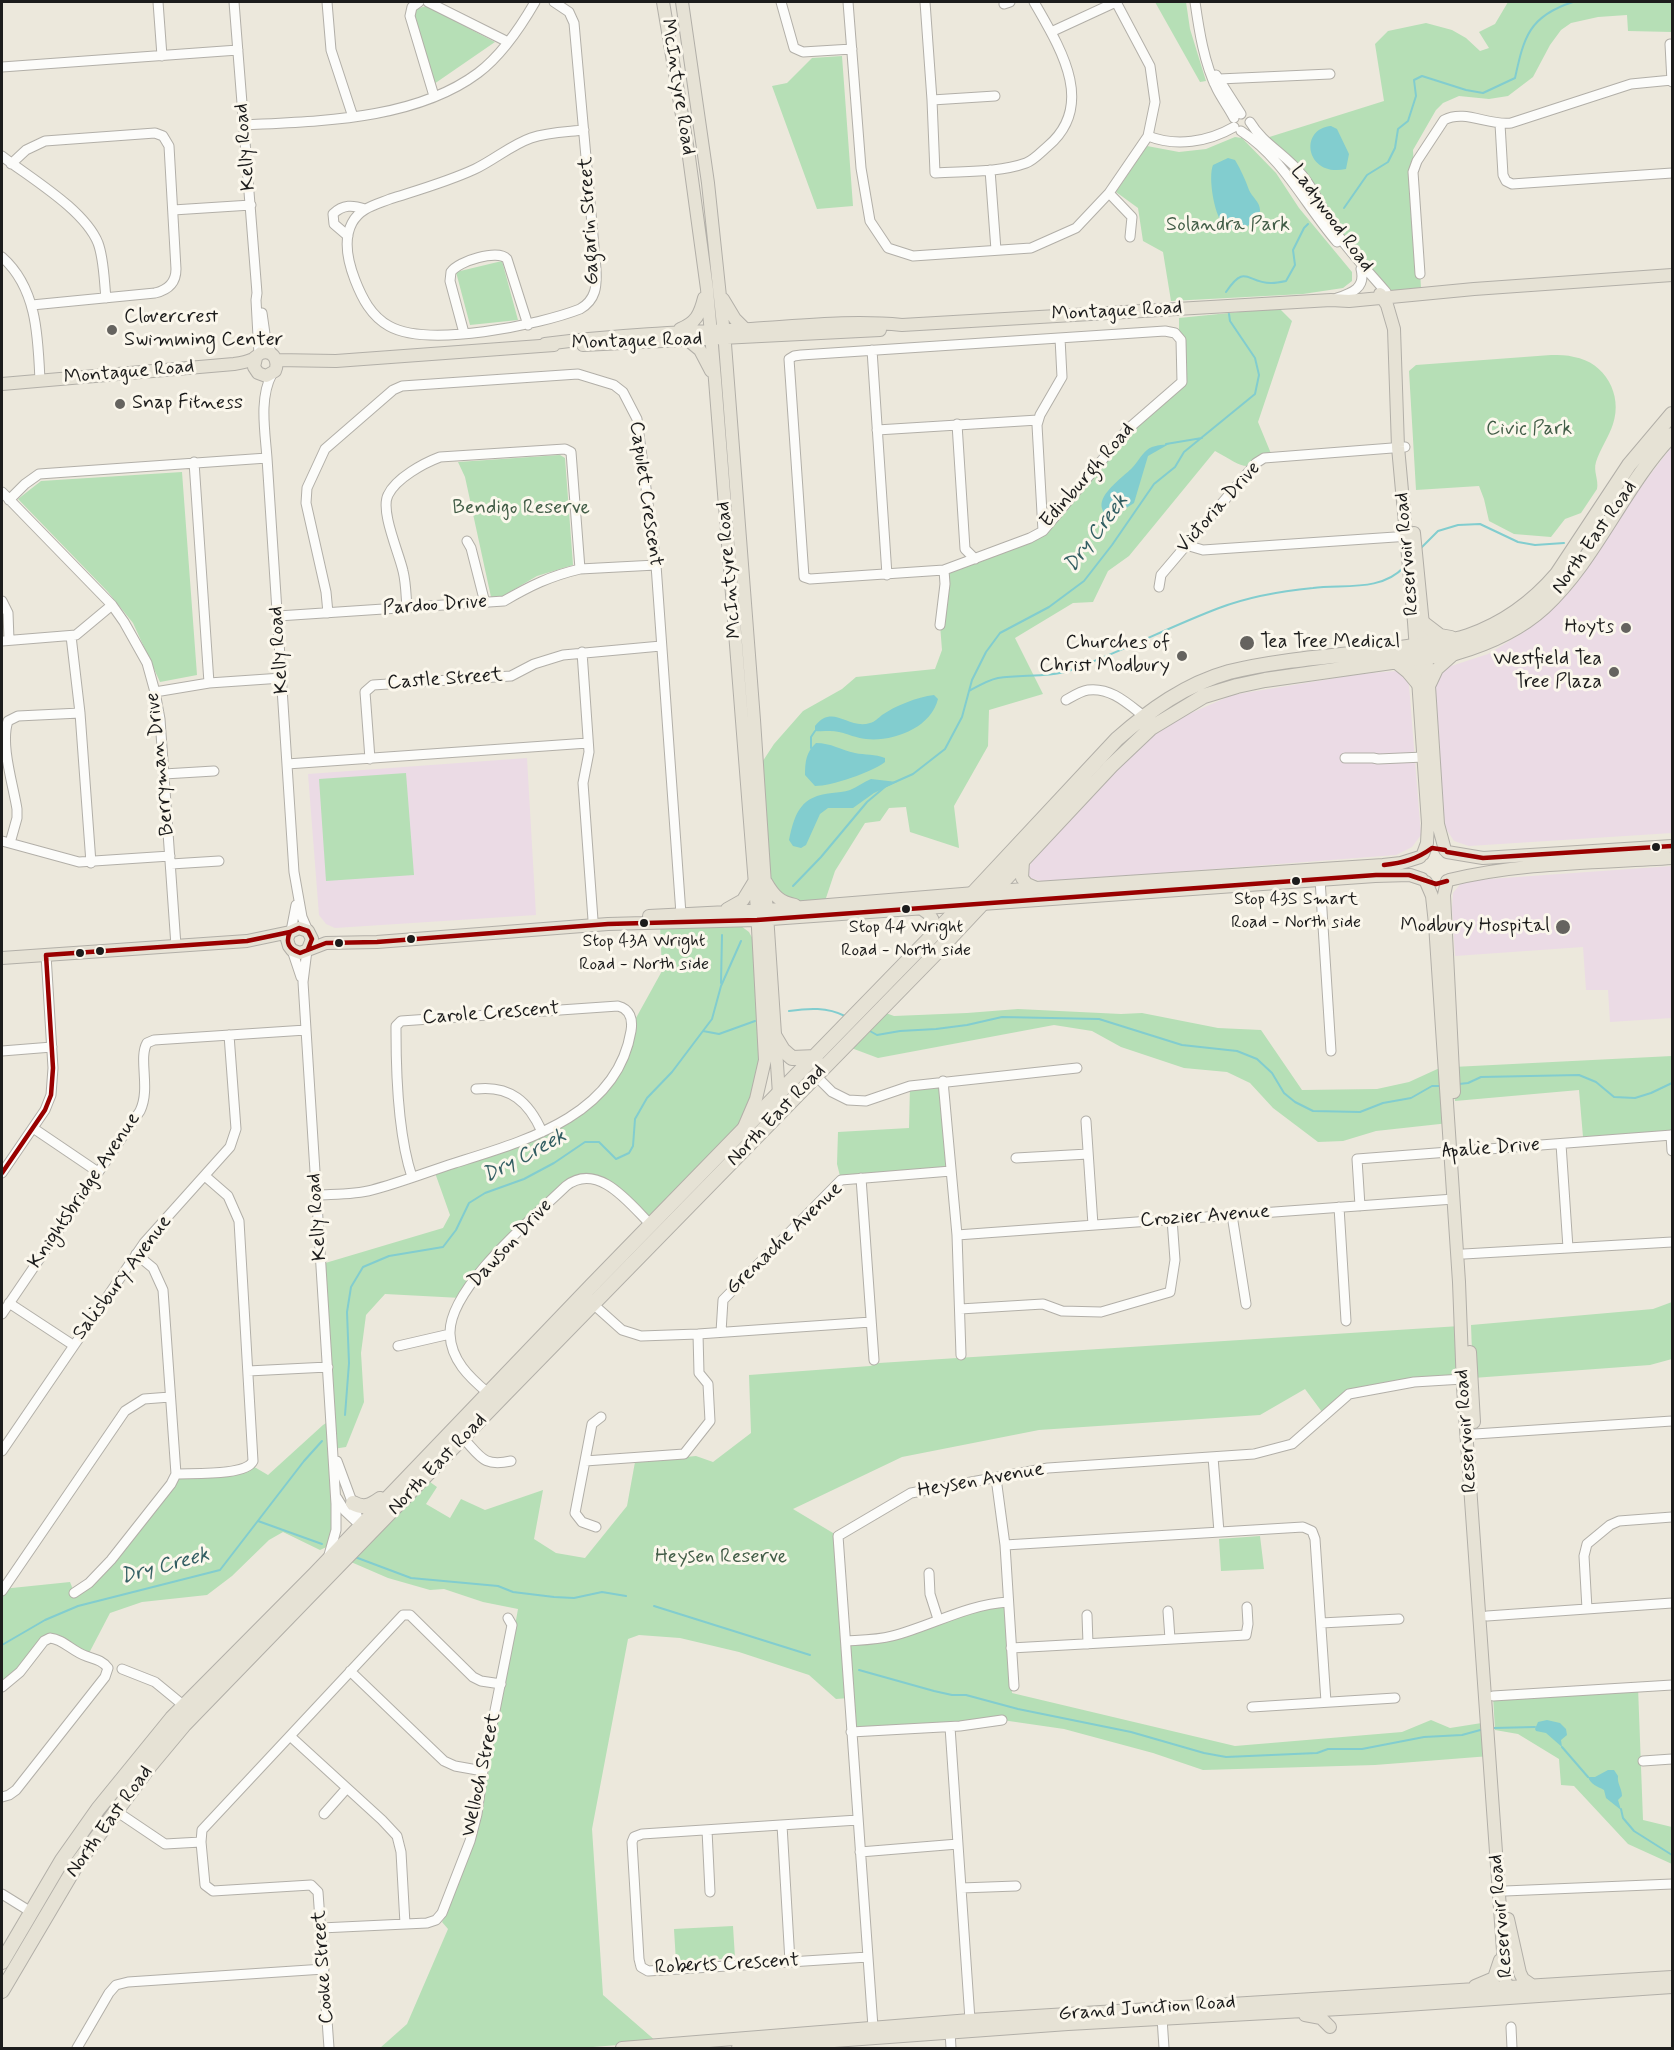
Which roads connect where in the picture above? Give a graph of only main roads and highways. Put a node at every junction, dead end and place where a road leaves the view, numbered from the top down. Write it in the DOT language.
graph roads {
  1 [pos="663,2"];
  2 [pos="682,2"];
  3 [pos="1672,274"];
  4 [pos="706,287"];
  5 [pos="720,293"];
  6 [pos="1384,295"];
  7 [pos="1331,300"];
  8 [pos="836,328"];
  9 [pos="745,329"];
  10 [pos="673,332"];
  11 [pos="717,334"];
  12 [pos="756,337"];
  13 [pos="688,340"];
  14 [pos="545,344"];
  15 [pos="726,359"];
  16 [pos="1395,373"];
  17 [pos="715,380"];
  18 [pos="2,384"];
  19 [pos="40,384"];
  20 [pos="2,392"];
  21 [pos="1672,414"];
  22 [pos="1672,435"];
  23 [pos="1402,447"];
  24 [pos="1591,541"];
  25 [pos="1419,622"];
  26 [pos="1455,646"];
  27 [pos="1374,652"];
  28 [pos="1421,652"];
  29 [pos="1397,662"];
  30 [pos="1424,685"];
  31 [pos="1204,696"];
  32 [pos="1163,703"];
  33 [pos="1149,721"];
  34 [pos="1672,846"];
  35 [pos="1446,851"];
  36 [pos="1421,855"];
  37 [pos="1672,858"];
  38 [pos="1023,861"];
  39 [pos="759,880"];
  40 [pos="1448,880"];
  41 [pos="1424,881"];
  42 [pos="1036,888"];
  43 [pos="979,898"];
  44 [pos="806,906"];
  45 [pos="920,908"];
  46 [pos="718,912"];
  47 [pos="762,915"];
  48 [pos="731,921"];
  49 [pos="291,932"];
  50 [pos="309,932"];
  51 [pos="933,936"];
  52 [pos="247,941"];
  53 [pos="291,948"];
  54 [pos="308,950"];
  55 [pos="758,952"];
  56 [pos="2,958"];
  57 [pos="774,1035"];
  58 [pos="816,1056"];
  59 [pos="1450,1086"];
  60 [pos="779,1094"];
  61 [pos="774,1119"];
  62 [pos="739,1136"];
  63 [pos="592,1285"];
  64 [pos="593,1304"];
  65 [pos="570,1308"];
  66 [pos="488,1393"];
  67 [pos="506,1393"];
  68 [pos="488,1412"];
  69 [pos="393,1494"];
  70 [pos="352,1503"];
  71 [pos="386,1519"];
  72 [pos="361,1526"];
  73 [pos="357,1548"];
  74 [pos="204,1704"];
  75 [pos="183,1705"];
  76 [pos="184,1725"];
  77 [pos="1502,1891"];
  78 [pos="52,1904"];
  79 [pos="31,1912"];
  80 [pos="1506,1912"];
  81 [pos="36,1931"];
  82 [pos="1503,1946"];
  83 [pos="2,1962"];
  84 [pos="1672,1977"];
  85 [pos="1650,1979"];
  86 [pos="1672,1985"];
  87 [pos="1533,1986"];
  88 [pos="2,1991"];
  89 [pos="1456,1991"];
  90 [pos="1509,1993"];
  91 [pos="1334,2003"];
  92 [pos="1282,2011"];
  93 [pos="1162,2013"];
  94 [pos="1070,2014"];
  95 [pos="1110,2022"];
  96 [pos="950,2027"];
  97 [pos="1330,2027"];
  98 [pos="806,2041"];
  99 [pos="622,2049"];
  100 [pos="738,2049"];
  1 -- 4 [label="main road, McIntyre Road"];
  2 -- 5 [label="main road, McIntyre Road"];
  3 -- 6 [label="main road, Montague Road"];
  4 -- 10 [label="main road"];
  4 -- 11 [label="main road, McIntyre Road"];
  5 -- 9 [label="main road"];
  5 -- 11 [label="main road, McIntyre Road"];
  6 -- 7 [label="main road, Montague Road"];
  6 -- 16 [label="main road, Reservoir Road"];
  6 -- 23 [label="main road, Reservoir Road"];
  7 -- 8 [label="main road, Montague Road"];
  7 -- 16 [label="main road"];
  8 -- 9 [label="main road, Montague Road"];
  8 -- 12 [label="main road, Montague Road"];
  9 -- 11 [label="main road, Montague Road"];
  10 -- 11 [label="main road, Montague Road"];
  10 -- 14 [label="main road, Montague Road"];
  11 -- 12 [label="main road, Montague Road"];
  11 -- 13 [label="main road, Montague Road"];
  11 -- 15 [label="main road, McIntyre Road"];
  11 -- 17 [label="main road, McIntyre Road"];
  12 -- 15 [label="main road"];
  13 -- 14 [label="main road, Montague Road"];
  13 -- 17 [label="main road"];
  14 -- 19 [label="main road, Montague Road"];
  15 -- 39 [label="main road, McIntyre Road"];
  16 -- 23 [label="main road, Reservoir Road"];
  17 -- 39 [label="main road, McIntyre Road"];
  18 -- 19 [label="main road, Montague Road"];
  19 -- 20 [label="main road, Montague Road"];
  21 -- 24 [label="highway, North East Road"];
  22 -- 24 [label="highway, North East Road"];
  23 -- 25 [label="main road, Reservoir Road"];
  24 -- 26 [label="highway, North East Road"];
  25 -- 26 [label="highway"];
  25 -- 27 [label="main road"];
  25 -- 28 [label="main road, Reservoir Road"];
  26 -- 28 [label="highway, North East Road"];
  26 -- 30 [label="main road"];
  27 -- 28 [label="highway, North East Road"];
  27 -- 32 [label="highway, North East Road"];
  28 -- 29 [label="highway, North East Road"];
  28 -- 30 [label="main road, Reservoir Road"];
  29 -- 30 [label="highway"];
  29 -- 31 [label="highway, North East Road"];
  30 -- 35 [label="main road, Reservoir Road"];
  30 -- 36 [label="main road, Reservoir Road"];
  31 -- 32 [label="highway"];
  31 -- 33 [label="highway, North East Road"];
  32 -- 33 [label="highway, North East Road"];
  33 -- 38 [label="highway, North East Road"];
  33 -- 43 [label="highway, North East Road"];
  34 -- 35 [label="main road"];
  35 -- 36 [label="main road"];
  35 -- 40 [label="main road"];
  36 -- 41 [label="main road"];
  36 -- 42 [label="main road"];
  37 -- 40 [label="main road"];
  38 -- 42 [label="main road"];
  38 -- 43 [label="highway, North East Road"];
  39 -- 44 [label="main road"];
  39 -- 46 [label="main road"];
  39 -- 47 [label="main road, McIntyre Road"];
  40 -- 41 [label="main road"];
  40 -- 59 [label="main road, Reservoir Road"];
  41 -- 43 [label="main road"];
  41 -- 59 [label="main road, Reservoir Road"];
  42 -- 43 [label="main road"];
  43 -- 44 [label="main road"];
  43 -- 45 [label="main road"];
  43 -- 51 [label="highway, North East Road"];
  43 -- 61 [label="highway, North East Road"];
  44 -- 47 [label="main road"];
  45 -- 47 [label="main road"];
  45 -- 51 [label="main road"];
  46 -- 47 [label="main road"];
  46 -- 50 [label="main road"];
  47 -- 48 [label="main road"];
  47 -- 55 [label="main road, McIntyre Road"];
  47 -- 57 [label="main road, McIntyre Road"];
  48 -- 54 [label="main road"];
  48 -- 55 [label="main road"];
  49 -- 50 [label="main road"];
  49 -- 52 [label="main road"];
  49 -- 53 [label="main road"];
  50 -- 54 [label="main road"];
  51 -- 58 [label="highway, North East Road"];
  52 -- 53 [label="main road"];
  52 -- 56 [label="main road"];
  53 -- 54 [label="main road"];
  55 -- 62 [label="main road, McIntyre Road"];
  57 -- 58 [label="highway"];
  57 -- 60 [label="main road, McIntyre Road"];
  58 -- 60 [label="highway, North East Road"];
  59 -- 77 [label="main road, Reservoir Road"];
  60 -- 61 [label="main road, McIntyre Road"];
  60 -- 62 [label="highway, North East Road"];
  61 -- 64 [label="highway, North East Road"];
  62 -- 63 [label="highway, North East Road"];
  63 -- 64 [label="highway"];
  63 -- 65 [label="highway, North East Road"];
  64 -- 65 [label="highway"];
  64 -- 67 [label="highway, North East Road"];
  65 -- 66 [label="highway, North East Road"];
  66 -- 67 [label="highway"];
  66 -- 68 [label="highway"];
  66 -- 69 [label="highway, North East Road"];
  67 -- 68 [label="highway, North East Road"];
  68 -- 71 [label="highway, North East Road"];
  69 -- 70 [label="highway"];
  69 -- 72 [label="highway, North East Road"];
  71 -- 72 [label="highway"];
  71 -- 73 [label="highway, North East Road"];
  72 -- 73 [label="highway"];
  72 -- 75 [label="highway, North East Road"];
  73 -- 74 [label="highway, North East Road"];
  74 -- 75 [label="highway"];
  74 -- 76 [label="highway, North East Road"];
  75 -- 76 [label="highway"];
  75 -- 79 [label="highway, North East Road"];
  76 -- 78 [label="highway, North East Road"];
  77 -- 80 [label="main road, Reservoir Road"];
  77 -- 82 [label="main road, Reservoir Road"];
  78 -- 79 [label="highway"];
  78 -- 81 [label="highway, North East Road"];
  79 -- 81 [label="highway"];
  79 -- 83 [label="highway, North East Road"];
  80 -- 87 [label="main road"];
  80 -- 90 [label="main road, Reservoir Road"];
  81 -- 88 [label="highway, North East Road"];
  82 -- 89 [label="main road"];
  82 -- 90 [label="main road, Reservoir Road"];
  84 -- 85 [label="main road, Grand Junction Road"];
  85 -- 86 [label="main road"];
  85 -- 87 [label="main road, Grand Junction Road"];
  86 -- 90 [label="main road, Grand Junction Road"];
  87 -- 90 [label="main road, Grand Junction Road"];
  89 -- 90 [label="main road, Grand Junction Road"];
  89 -- 91 [label="main road, Grand Junction Road"];
  90 -- 91 [label="main road, Grand Junction Road"];
  91 -- 92 [label="main road, Grand Junction Road"];
  91 -- 93 [label="main road, Grand Junction Road"];
  92 -- 93 [label="main road, Grand Junction Road"];
  92 -- 97 [label="main road"];
  93 -- 94 [label="main road, Grand Junction Road"];
  93 -- 95 [label="main road, Grand Junction Road"];
  94 -- 95 [label="main road"];
  94 -- 96 [label="main road, Grand Junction Road"];
  95 -- 96 [label="main road, Grand Junction Road"];
  96 -- 98 [label="main road, Grand Junction Road"];
  98 -- 99 [label="main road, Grand Junction Road"];
  98 -- 100 [label="main road, Grand Junction Road"];
}
